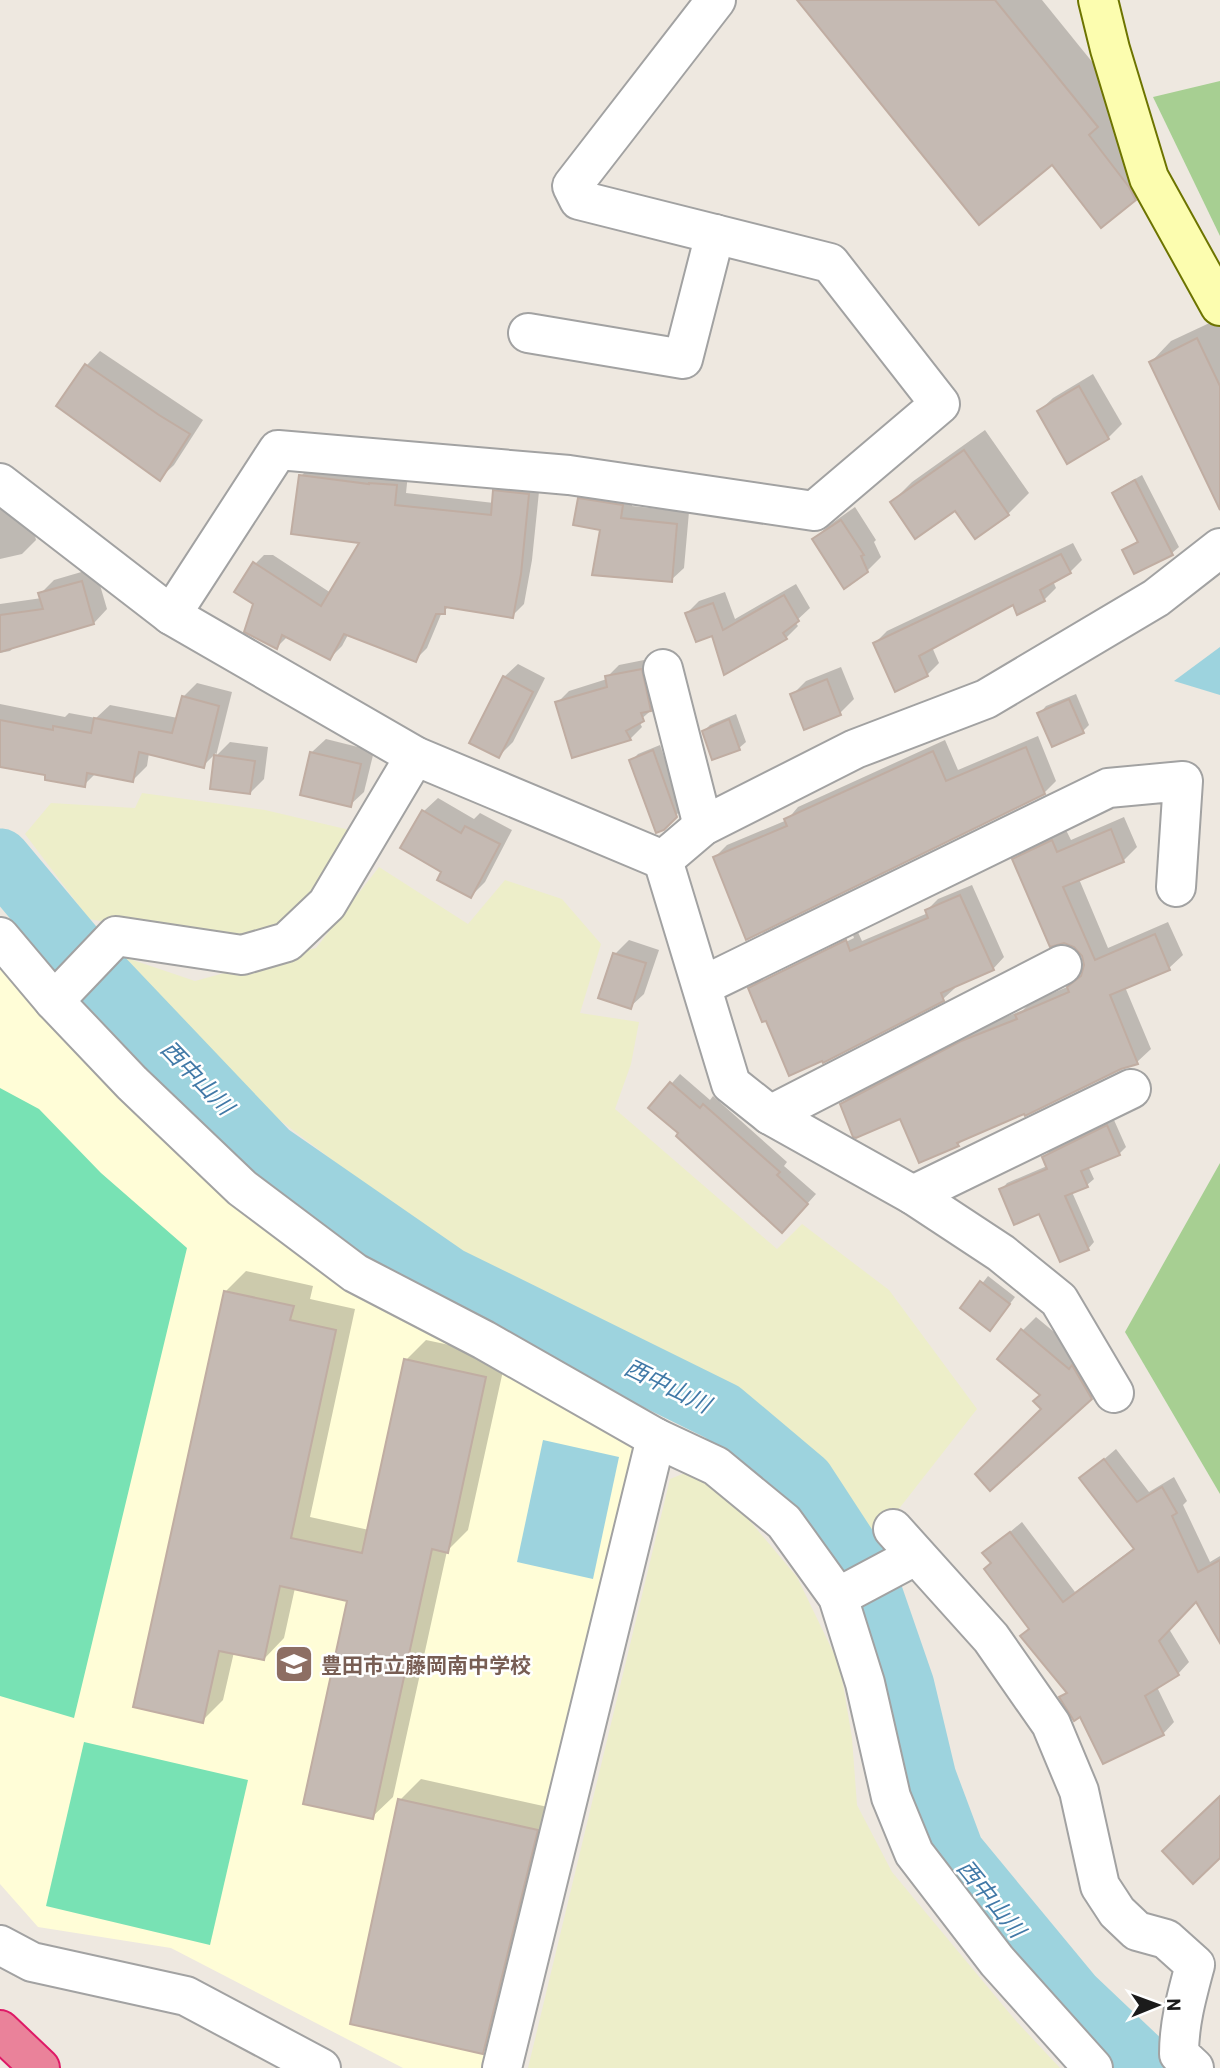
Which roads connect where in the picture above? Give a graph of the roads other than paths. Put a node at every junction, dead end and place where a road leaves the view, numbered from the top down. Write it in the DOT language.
graph roads {
  1 [pos="716,0"];
  2 [pos="1098,0"];
  3 [pos="715,234"];
  4 [pos="1220,306"];
  5 [pos="528,334"];
  6 [pos="0,483"];
  7 [pos="1220,548"];
  8 [pos="171,615"];
  9 [pos="663,669"];
  10 [pos="415,756"];
  11 [pos="703,826"];
  12 [pos="663,860"];
  13 [pos="1176,887"];
  14 [pos="0,937"];
  15 [pos="1062,965"];
  16 [pos="702,986"];
  17 [pos="59,995"];
  18 [pos="1131,1090"];
  19 [pos="770,1115"];
  20 [pos="913,1195"];
  21 [pos="1114,1393"];
  22 [pos="656,1438"];
  23 [pos="844,1594"];
  24 [pos="0,1945"];
  25 [pos="0,2030"];
  26 [pos="40,2068"];
  27 [pos="321,2068"];
  28 [pos="502,2068"];
  29 [pos="1093,2068"];
  30 [pos="1194,2068"];
  1 -- 3 [label="street"];
  2 -- 4 [label="street"];
  3 -- 5 [label="street"];
  3 -- 8 [label="street"];
  6 -- 8 [label="street"];
  7 -- 11 [label="street"];
  8 -- 10 [label="street"];
  9 -- 11 [label="street"];
  10 -- 12 [label="street"];
  10 -- 17 [label="street"];
  11 -- 12 [label="street"];
  12 -- 16 [label="street"];
  13 -- 16 [label="street"];
  14 -- 17 [label="street"];
  15 -- 19 [label="street"];
  16 -- 19 [label="street"];
  17 -- 22 [label="street"];
  18 -- 20 [label="street"];
  19 -- 20 [label="street"];
  20 -- 21 [label="street"];
  22 -- 23 [label="street"];
  22 -- 28 [label="street"];
  23 -- 29 [label="street"];
  23 -- 30 [label="street"];
  24 -- 27 [label="street"];
  25 -- 26 [label="highway"];
}
